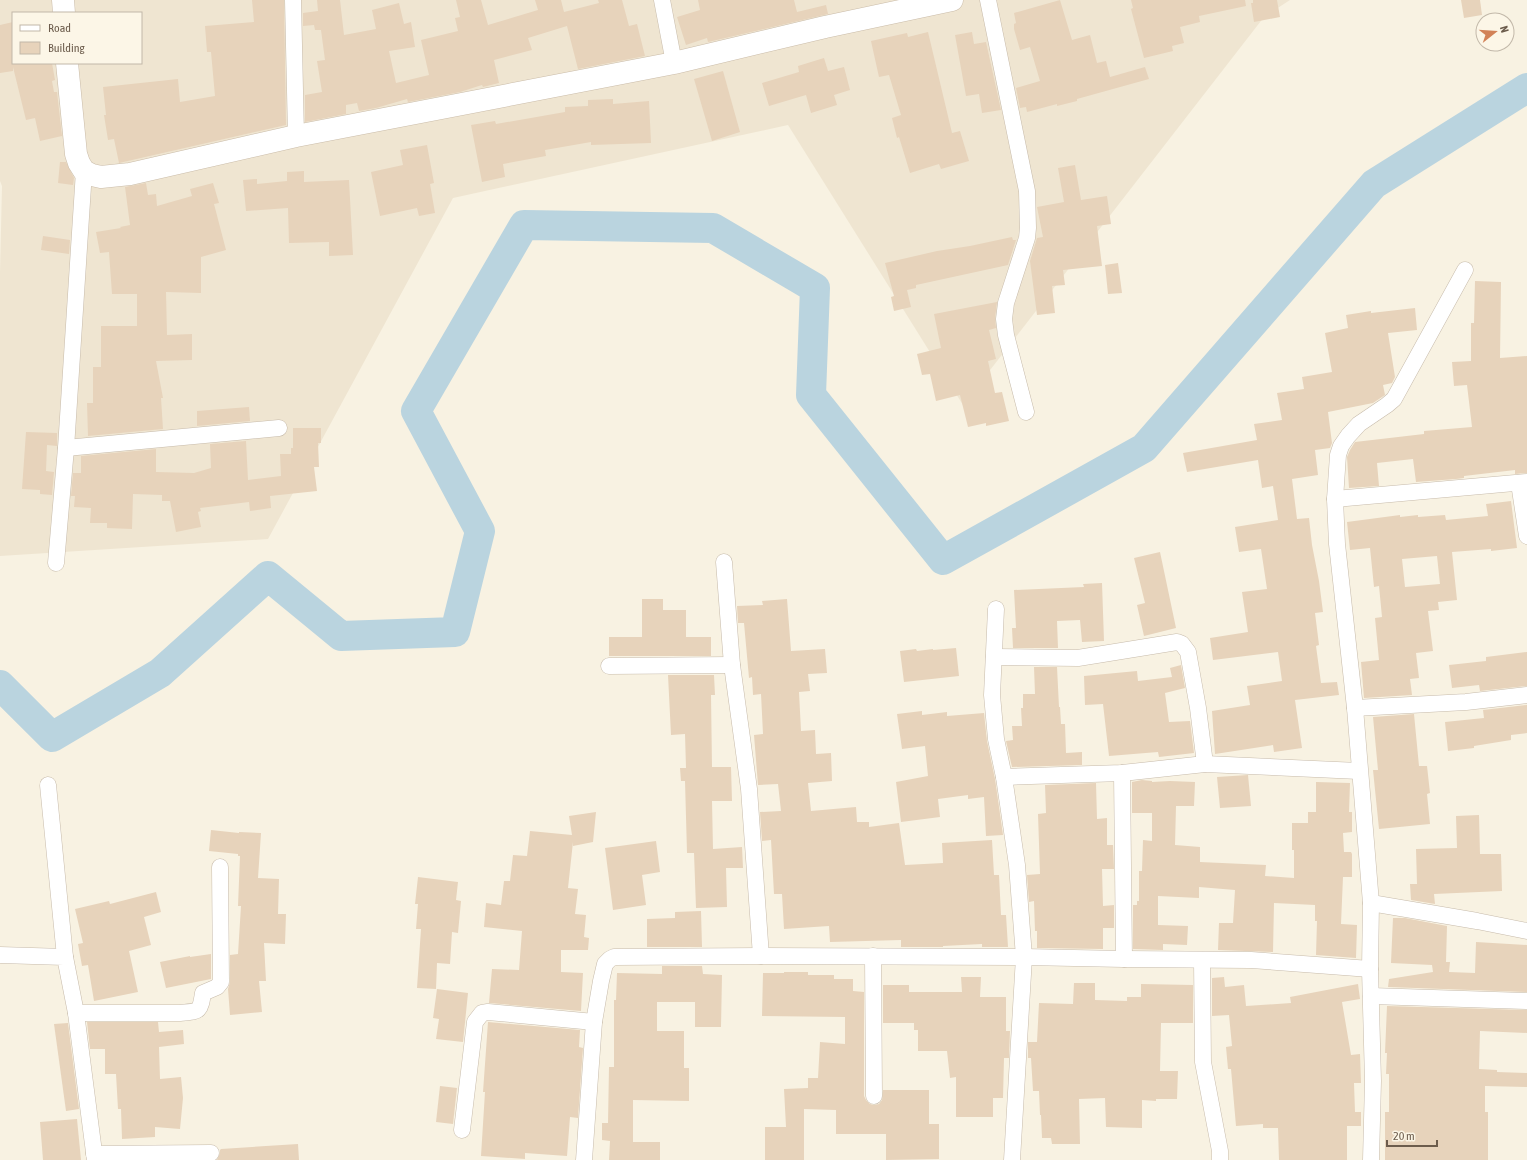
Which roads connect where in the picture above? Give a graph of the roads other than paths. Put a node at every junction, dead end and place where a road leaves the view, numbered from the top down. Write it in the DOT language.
graph roads {
  1 [pos="63,0"];
  2 [pos="292,0"];
  3 [pos="662,0"];
  4 [pos="952,0"];
  5 [pos="988,0"];
  6 [pos="896,6"];
  7 [pos="64,12"];
  8 [pos="674,63"];
  9 [pos="67,64"];
  10 [pos="296,136"];
  11 [pos="84,171"];
  12 [pos="1465,270"];
  13 [pos="1026,412"];
  14 [pos="279,428"];
  15 [pos="66,448"];
  16 [pos="1523,482"];
  17 [pos="1335,500"];
  18 [pos="1527,536"];
  19 [pos="724,562"];
  20 [pos="56,563"];
  21 [pos="996,608"];
  22 [pos="994,657"];
  23 [pos="732,665"];
  24 [pos="609,666"];
  25 [pos="1527,695"];
  26 [pos="1355,708"];
  27 [pos="1205,764"];
  28 [pos="1359,771"];
  29 [pos="1122,773"];
  30 [pos="1004,777"];
  31 [pos="48,785"];
  32 [pos="220,867"];
  33 [pos="1371,903"];
  34 [pos="1527,931"];
  35 [pos="0,955"];
  36 [pos="761,956"];
  37 [pos="873,956"];
  38 [pos="65,957"];
  39 [pos="1024,957"];
  40 [pos="1124,959"];
  41 [pos="1202,960"];
  42 [pos="1370,970"];
  43 [pos="1371,996"];
  44 [pos="1527,1001"];
  45 [pos="76,1013"];
  46 [pos="594,1022"];
  47 [pos="874,1096"];
  48 [pos="462,1130"];
  49 [pos="211,1153"];
  50 [pos="95,1157"];
  51 [pos="584,1160"];
  52 [pos="1012,1160"];
  53 [pos="1220,1160"];
  54 [pos="1371,1160"];
  1 -- 7 [label="street"];
  2 -- 10 [label="street"];
  3 -- 8 [label="street"];
  4 -- 6 [label="street"];
  5 -- 13 [label="street"];
  6 -- 8 [label="street"];
  8 -- 10 [label="street"];
  9 -- 11 [label="street"];
  10 -- 11 [label="street"];
  11 -- 15 [label="street"];
  12 -- 17 [label="street"];
  14 -- 15 [label="street"];
  15 -- 20 [label="street"];
  16 -- 17 [label="street"];
  16 -- 18 [label="street"];
  17 -- 26 [label="street"];
  19 -- 23 [label="street"];
  21 -- 22 [label="street"];
  22 -- 27 [label="street"];
  22 -- 30 [label="street"];
  23 -- 24 [label="street"];
  23 -- 36 [label="street"];
  25 -- 26 [label="street"];
  26 -- 28 [label="street"];
  27 -- 28 [label="street"];
  27 -- 29 [label="street"];
  28 -- 33 [label="street"];
  29 -- 30 [label="street"];
  29 -- 40 [label="street"];
  30 -- 39 [label="street"];
  31 -- 38 [label="street"];
  32 -- 45 [label="street"];
  33 -- 34 [label="street"];
  33 -- 42 [label="street"];
  35 -- 38 [label="street"];
  36 -- 37 [label="street"];
  36 -- 46 [label="street"];
  37 -- 39 [label="street"];
  37 -- 47 [label="street"];
  38 -- 45 [label="street"];
  39 -- 40 [label="street"];
  39 -- 52 [label="street"];
  40 -- 41 [label="street"];
  41 -- 42 [label="street"];
  41 -- 53 [label="street"];
  42 -- 43 [label="street"];
  43 -- 44 [label="street"];
  43 -- 54 [label="street"];
  45 -- 50 [label="street"];
  46 -- 48 [label="street"];
  46 -- 51 [label="street"];
  49 -- 50 [label="street"];
}
